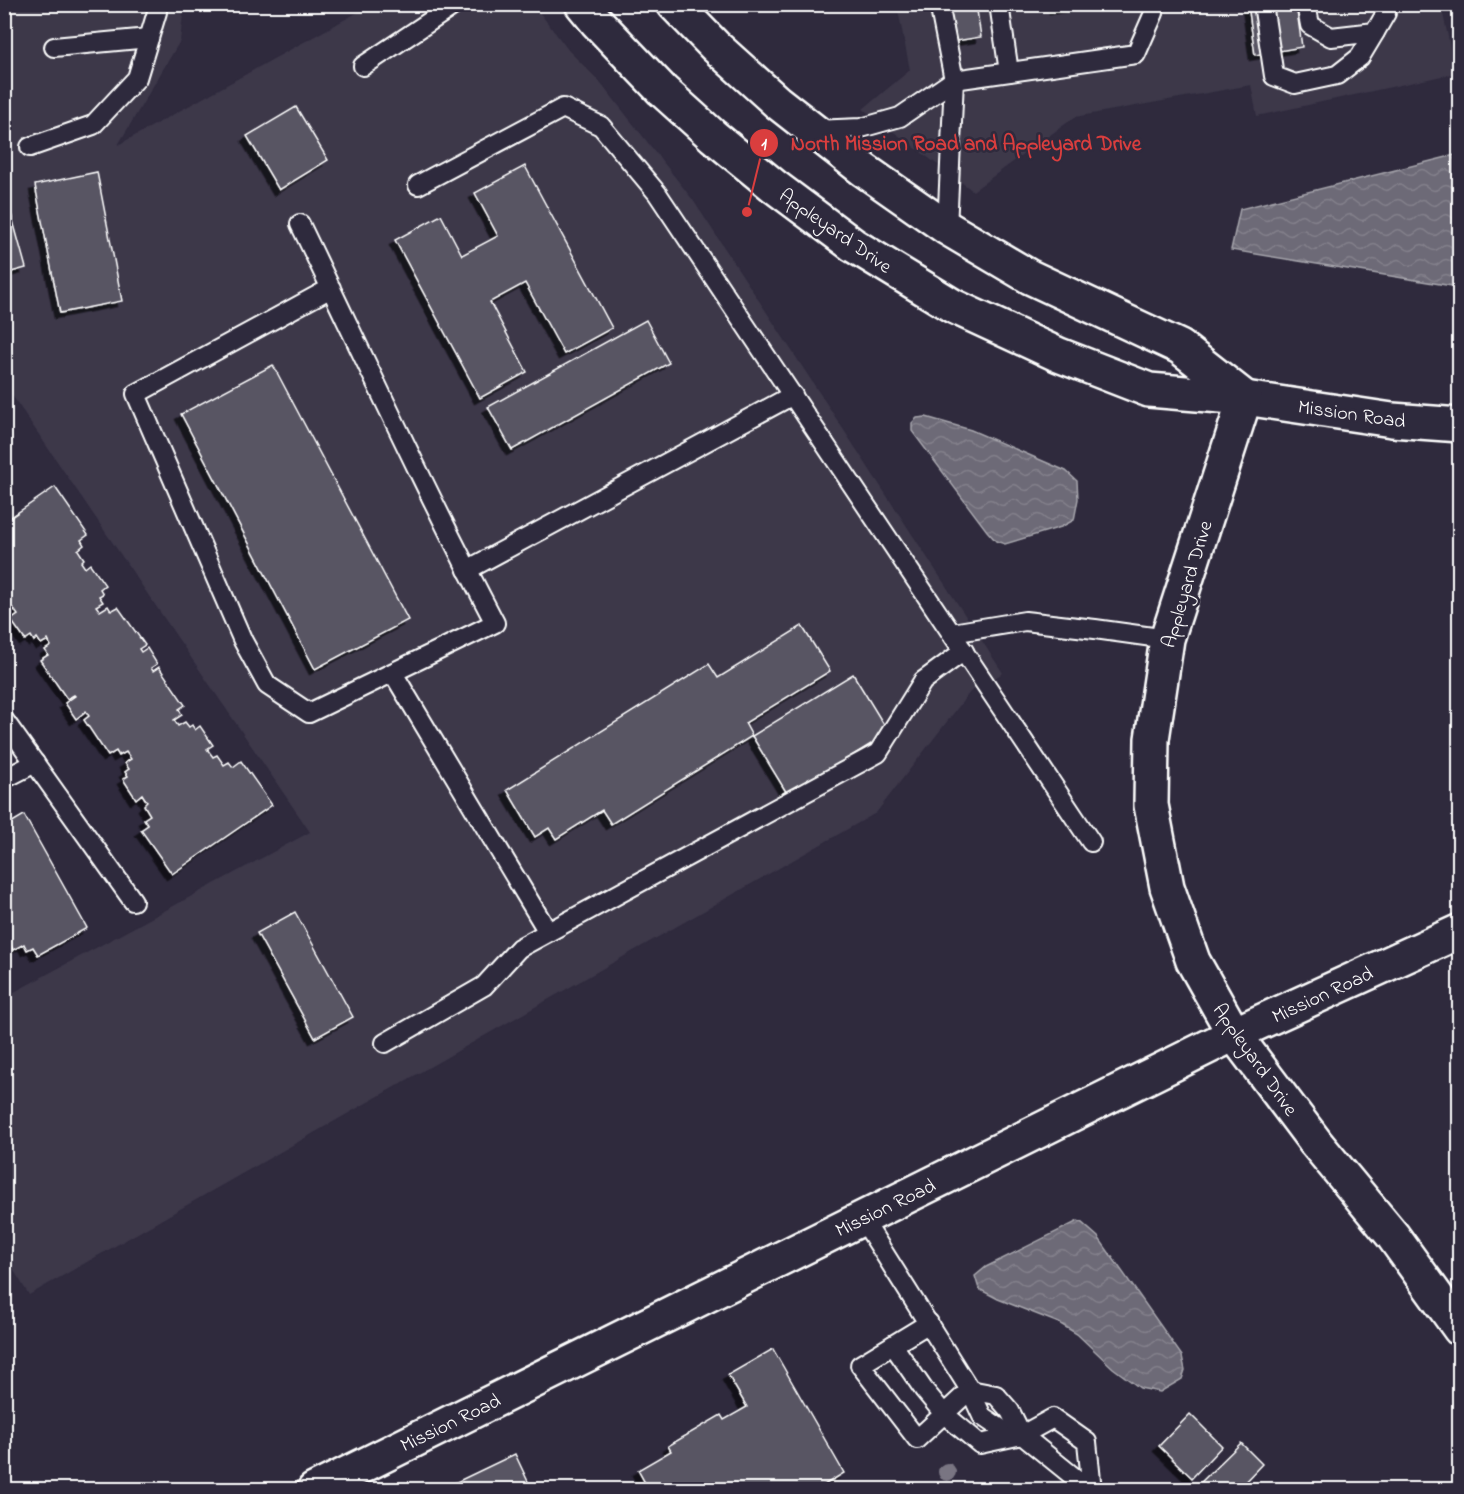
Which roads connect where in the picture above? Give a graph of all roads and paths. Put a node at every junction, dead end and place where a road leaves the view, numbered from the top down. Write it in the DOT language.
graph roads {
  1 [pos="156,4"];
  2 [pos="456,4"];
  3 [pos="582,4"];
  4 [pos="674,4"];
  5 [pos="939,4"];
  6 [pos="999,4"];
  7 [pos="1153,4"];
  8 [pos="1263,4"];
  9 [pos="1306,4"];
  10 [pos="1384,4"];
  11 [pos="1375,32"];
  12 [pos="148,38"];
  13 [pos="54,47"];
  14 [pos="363,66"];
  15 [pos="1009,72"];
  16 [pos="954,80"];
  17 [pos="812,130"];
  18 [pos="30,147"];
  19 [pos="418,185"];
  20 [pos="300,224"];
  21 [pos="946,228"];
  22 [pos="331,288"];
  23 [pos="793,395"];
  24 [pos="1245,398"];
  25 [pos="1460,425"];
  26 [pos="467,570"];
  27 [pos="952,633"];
  28 [pos="1167,639"];
  29 [pos="964,651"];
  30 [pos="393,673"];
  31 [pos="4,720"];
  32 [pos="34,763"];
  33 [pos="4,779"];
  34 [pos="1091,842"];
  35 [pos="133,901"];
  36 [pos="1460,931"];
  37 [pos="548,932"];
  38 [pos="1234,1034"];
  39 [pos="385,1043"];
  40 [pos="862,1218"];
  41 [pos="929,1323"];
  42 [pos="1460,1329"];
  43 [pos="893,1345"];
  44 [pos="970,1390"];
  45 [pos="944,1414"];
  46 [pos="1022,1435"];
  47 [pos="314,1490"];
  48 [pos="1091,1490"];
  1 -- 12 [label="lane"];
  2 -- 14 [label="lane"];
  3 -- 24 [label="street, Appleyard Drive"];
  4 -- 17 [label="street"];
  5 -- 16 [label="lane"];
  6 -- 15 [label="lane"];
  7 -- 15 [label="lane"];
  8 -- 11 [label="lane"];
  9 -- 11 [label="lane"];
  10 -- 11 [label="lane"];
  12 -- 13 [label="lane"];
  12 -- 18 [label="lane"];
  15 -- 16 [label="lane"];
  16 -- 17 [label="lane"];
  16 -- 21 [label="lane"];
  17 -- 21 [label="street"];
  19 -- 23 [label="lane"];
  20 -- 22 [label="lane"];
  21 -- 24 [label="street"];
  22 -- 26 [label="lane"];
  22 -- 30 [label="lane"];
  23 -- 26 [label="lane"];
  23 -- 27 [label="lane"];
  24 -- 25 [label="street, Mission Road"];
  24 -- 28 [label="street, Appleyard Drive"];
  26 -- 30 [label="lane"];
  27 -- 28 [label="lane"];
  27 -- 29 [label="lane"];
  28 -- 38 [label="street, Appleyard Drive"];
  29 -- 34 [label="lane"];
  29 -- 37 [label="lane"];
  30 -- 37 [label="lane"];
  31 -- 32 [label="lane"];
  32 -- 33 [label="lane"];
  32 -- 35 [label="lane"];
  36 -- 38 [label="street, Mission Road"];
  37 -- 39 [label="lane"];
  38 -- 40 [label="street, Mission Road"];
  38 -- 42 [label="street, Appleyard Drive"];
  40 -- 41 [label="lane"];
  40 -- 47 [label="street, Mission Road"];
  41 -- 43 [label="lane"];
  41 -- 44 [label="lane"];
  43 -- 45 [label="lane"];
  43 -- 45 [label="lane"];
  44 -- 45 [label="lane"];
  44 -- 46 [label="lane"];
  45 -- 46 [label="lane"];
  46 -- 48 [label="lane"];
  46 -- 48 [label="lane"];
}
